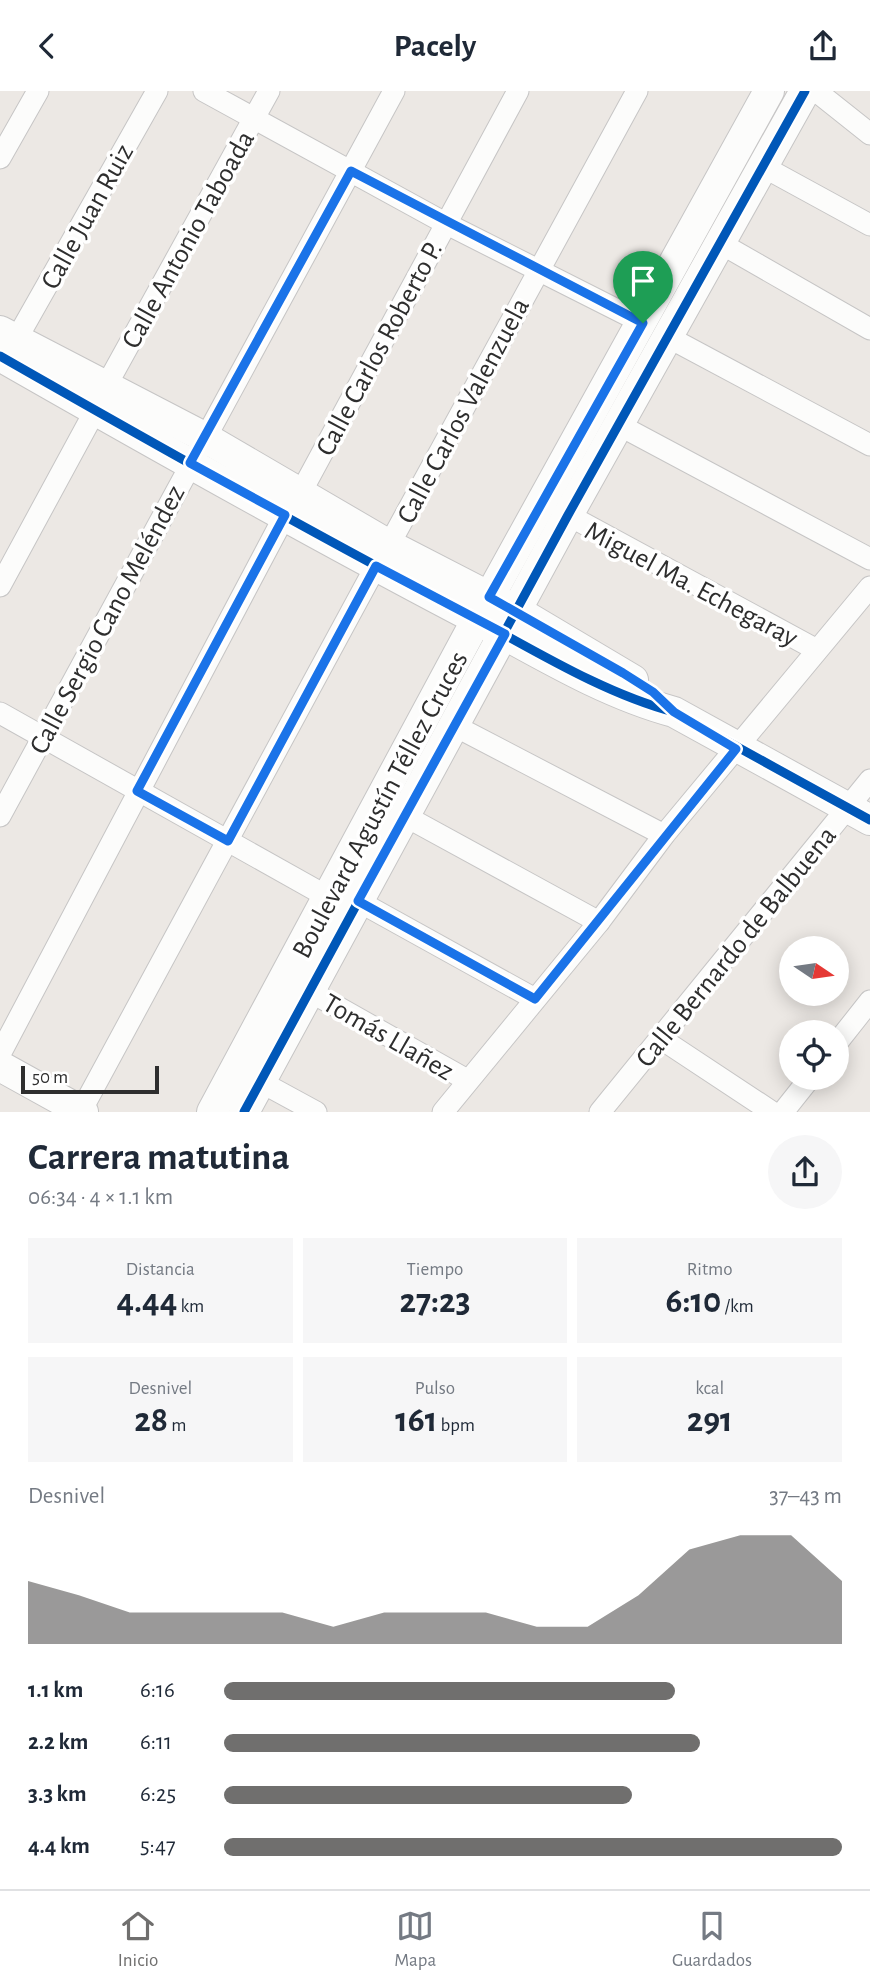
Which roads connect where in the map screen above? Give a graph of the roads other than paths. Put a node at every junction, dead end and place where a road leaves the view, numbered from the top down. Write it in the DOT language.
graph roads {
  1 [pos="38,91"];
  2 [pos="157,91"];
  3 [pos="204,91"];
  4 [pos="268,91"];
  5 [pos="394,91"];
  6 [pos="518,91"];
  7 [pos="637,91"];
  8 [pos="769,91"];
  9 [pos="805,91"];
  10 [pos="816,91"];
  11 [pos="254,118"];
  12 [pos="870,134"];
  13 [pos="0,157"];
  14 [pos="762,166"];
  15 [pos="351,171"];
  16 [pos="445,223"];
  17 [pos="870,225"];
  18 [pos="720,243"];
  19 [pos="537,271"];
  20 [pos="870,329"];
  21 [pos="655,330"];
  22 [pos="5,353"];
  23 [pos="101,398"];
  24 [pos="620,425"];
  25 [pos="870,445"];
  26 [pos="197,450"];
  27 [pos="292,505"];
  28 [pos="568,515"];
  29 [pos="382,555"];
  30 [pos="870,559"];
  31 [pos="0,586"];
  32 [pos="870,587"];
  33 [pos="483,608"];
  34 [pos="511,623"];
  35 [pos="817,650"];
  36 [pos="0,713"];
  37 [pos="455,726"];
  38 [pos="43,737"];
  39 [pos="736,749"];
  40 [pos="870,780"];
  41 [pos="137,791"];
  42 [pos="859,814"];
  43 [pos="0,816"];
  44 [pos="405,816"];
  45 [pos="664,835"];
  46 [pos="228,841"];
  47 [pos="328,897"];
  48 [pos="358,901"];
  49 [pos="600,922"];
  50 [pos="311,992"];
  51 [pos="535,999"];
  52 [pos="870,1001"];
  53 [pos="849,1028"];
  54 [pos="660,1038"];
  55 [pos="0,1054"];
  56 [pos="0,1066"];
  57 [pos="467,1080"];
  58 [pos="259,1081"];
  59 [pos="800,1090"];
  60 [pos="82,1111"];
  61 [pos="212,1112"];
  62 [pos="244,1112"];
  63 [pos="316,1112"];
  64 [pos="443,1112"];
  65 [pos="600,1112"];
  66 [pos="772,1112"];
  67 [pos="783,1112"];
  1 -- 13 [label="street"];
  2 -- 22 [label="street, Calle Juan Ruiz"];
  3 -- 11 [label="street"];
  4 -- 11 [label="street, Calle Antonio Taboada"];
  5 -- 15 [label="street, Calle Sergio Cano Meléndez"];
  6 -- 16 [label="street, Calle Carlos Roberto P."];
  7 -- 19 [label="street, Calle Carlos Valenzuela"];
  8 -- 21 [label="street, Boulevard Agustín Téllez Cruces"];
  9 -- 14 [label="street, Boulevard Agustín Téllez Cruces"];
  10 -- 12 [label="street"];
  11 -- 15 [label="street"];
  11 -- 23 [label="street, Calle Antonio Taboada"];
  14 -- 17 [label="street"];
  14 -- 18 [label="street, Boulevard Agustín Téllez Cruces"];
  15 -- 16 [label="street"];
  15 -- 26 [label="street, Calle Sergio Cano Meléndez"];
  16 -- 19 [label="street"];
  16 -- 27 [label="street, Calle Carlos Roberto P."];
  18 -- 20 [label="street"];
  18 -- 21 [label="street, Boulevard Agustín Téllez Cruces"];
  19 -- 21 [label="street"];
  19 -- 29 [label="street, Calle Carlos Valenzuela"];
  21 -- 24 [label="street, Boulevard Agustín Téllez Cruces"];
  21 -- 25 [label="street"];
  21 -- 33 [label="street, Boulevard Agustín Téllez Cruces"];
  22 -- 23 [label="street"];
  23 -- 26 [label="street"];
  23 -- 31 [label="street, Calle Antonio Taboada"];
  24 -- 28 [label="street, Boulevard Agustín Téllez Cruces"];
  24 -- 30 [label="street"];
  26 -- 27 [label="street"];
  26 -- 38 [label="street, Calle Sergio Cano Meléndez"];
  27 -- 29 [label="street"];
  27 -- 41 [label="street, Calle Carlos Roberto P."];
  28 -- 34 [label="street, Boulevard Agustín Téllez Cruces"];
  28 -- 35 [label="street, Miguel Ma. Echegaray"];
  29 -- 33 [label="street"];
  29 -- 46 [label="street, Calle Carlos Valenzuela"];
  32 -- 35 [label="street"];
  33 -- 34 [label="street"];
  33 -- 47 [label="street, Boulevard Agustín Téllez Cruces"];
  34 -- 37 [label="street, Boulevard Agustín Téllez Cruces"];
  34 -- 39 [label="street"];
  35 -- 39 [label="street"];
  36 -- 38 [label="street"];
  37 -- 44 [label="street, Boulevard Agustín Téllez Cruces"];
  37 -- 45 [label="street"];
  38 -- 41 [label="street"];
  38 -- 43 [label="street, Calle Sergio Cano Meléndez"];
  39 -- 42 [label="street"];
  39 -- 45 [label="street"];
  40 -- 42 [label="street, Calle Bernardo de Balbuena"];
  41 -- 46 [label="street"];
  41 -- 55 [label="street, Calle Carlos Roberto P."];
  42 -- 54 [label="street, Calle Bernardo de Balbuena"];
  44 -- 48 [label="street, Boulevard Agustín Téllez Cruces"];
  44 -- 49 [label="street"];
  45 -- 49 [label="street"];
  46 -- 47 [label="street"];
  46 -- 60 [label="street, Calle Carlos Valenzuela"];
  47 -- 61 [label="street, Boulevard Agustín Téllez Cruces"];
  48 -- 50 [label="street, Boulevard Agustín Téllez Cruces"];
  48 -- 51 [label="street"];
  49 -- 51 [label="street"];
  50 -- 57 [label="street, Tomás Llañez"];
  50 -- 58 [label="street, Boulevard Agustín Téllez Cruces"];
  51 -- 57 [label="street"];
  52 -- 53 [label="street"];
  54 -- 65 [label="street, Calle Bernardo de Balbuena"];
  54 -- 66 [label="street"];
  56 -- 60 [label="street"];
  57 -- 64 [label="street"];
  58 -- 62 [label="street, Boulevard Agustín Téllez Cruces"];
  58 -- 63 [label="street"];
  59 -- 67 [label="street"];
}
